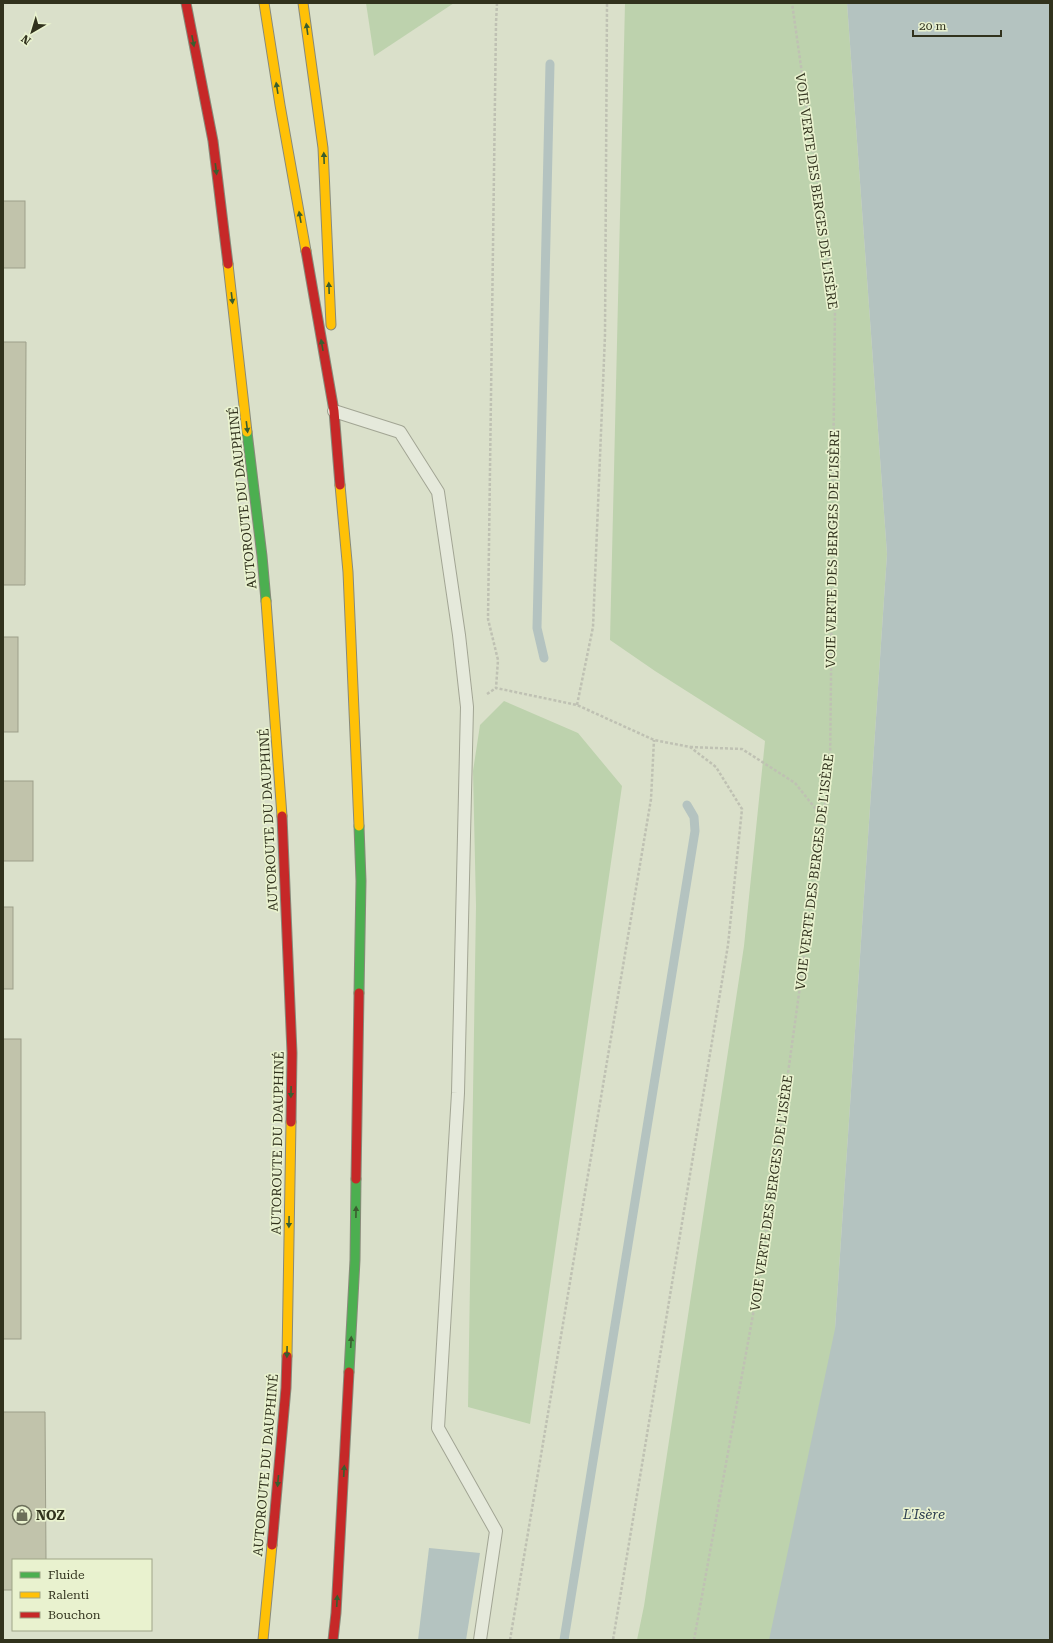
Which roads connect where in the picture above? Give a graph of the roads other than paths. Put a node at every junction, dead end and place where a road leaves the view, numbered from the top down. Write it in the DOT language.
graph roads {
  1 [pos="186,3"];
  2 [pos="264,3"];
  3 [pos="303,3"];
  4 [pos="334,410"];
  5 [pos="263,1640"];
  6 [pos="333,1640"];
  7 [pos="480,1640"];
  1 -- 5 [label="highway, AUTOROUTE DU DAUPHINÉ, one-way"];
  4 -- 2 [label="highway, one-way"];
  4 -- 3 [label="highway, one-way"];
  6 -- 4 [label="highway, one-way"];
  4 -- 7 [label="lane"];
}
